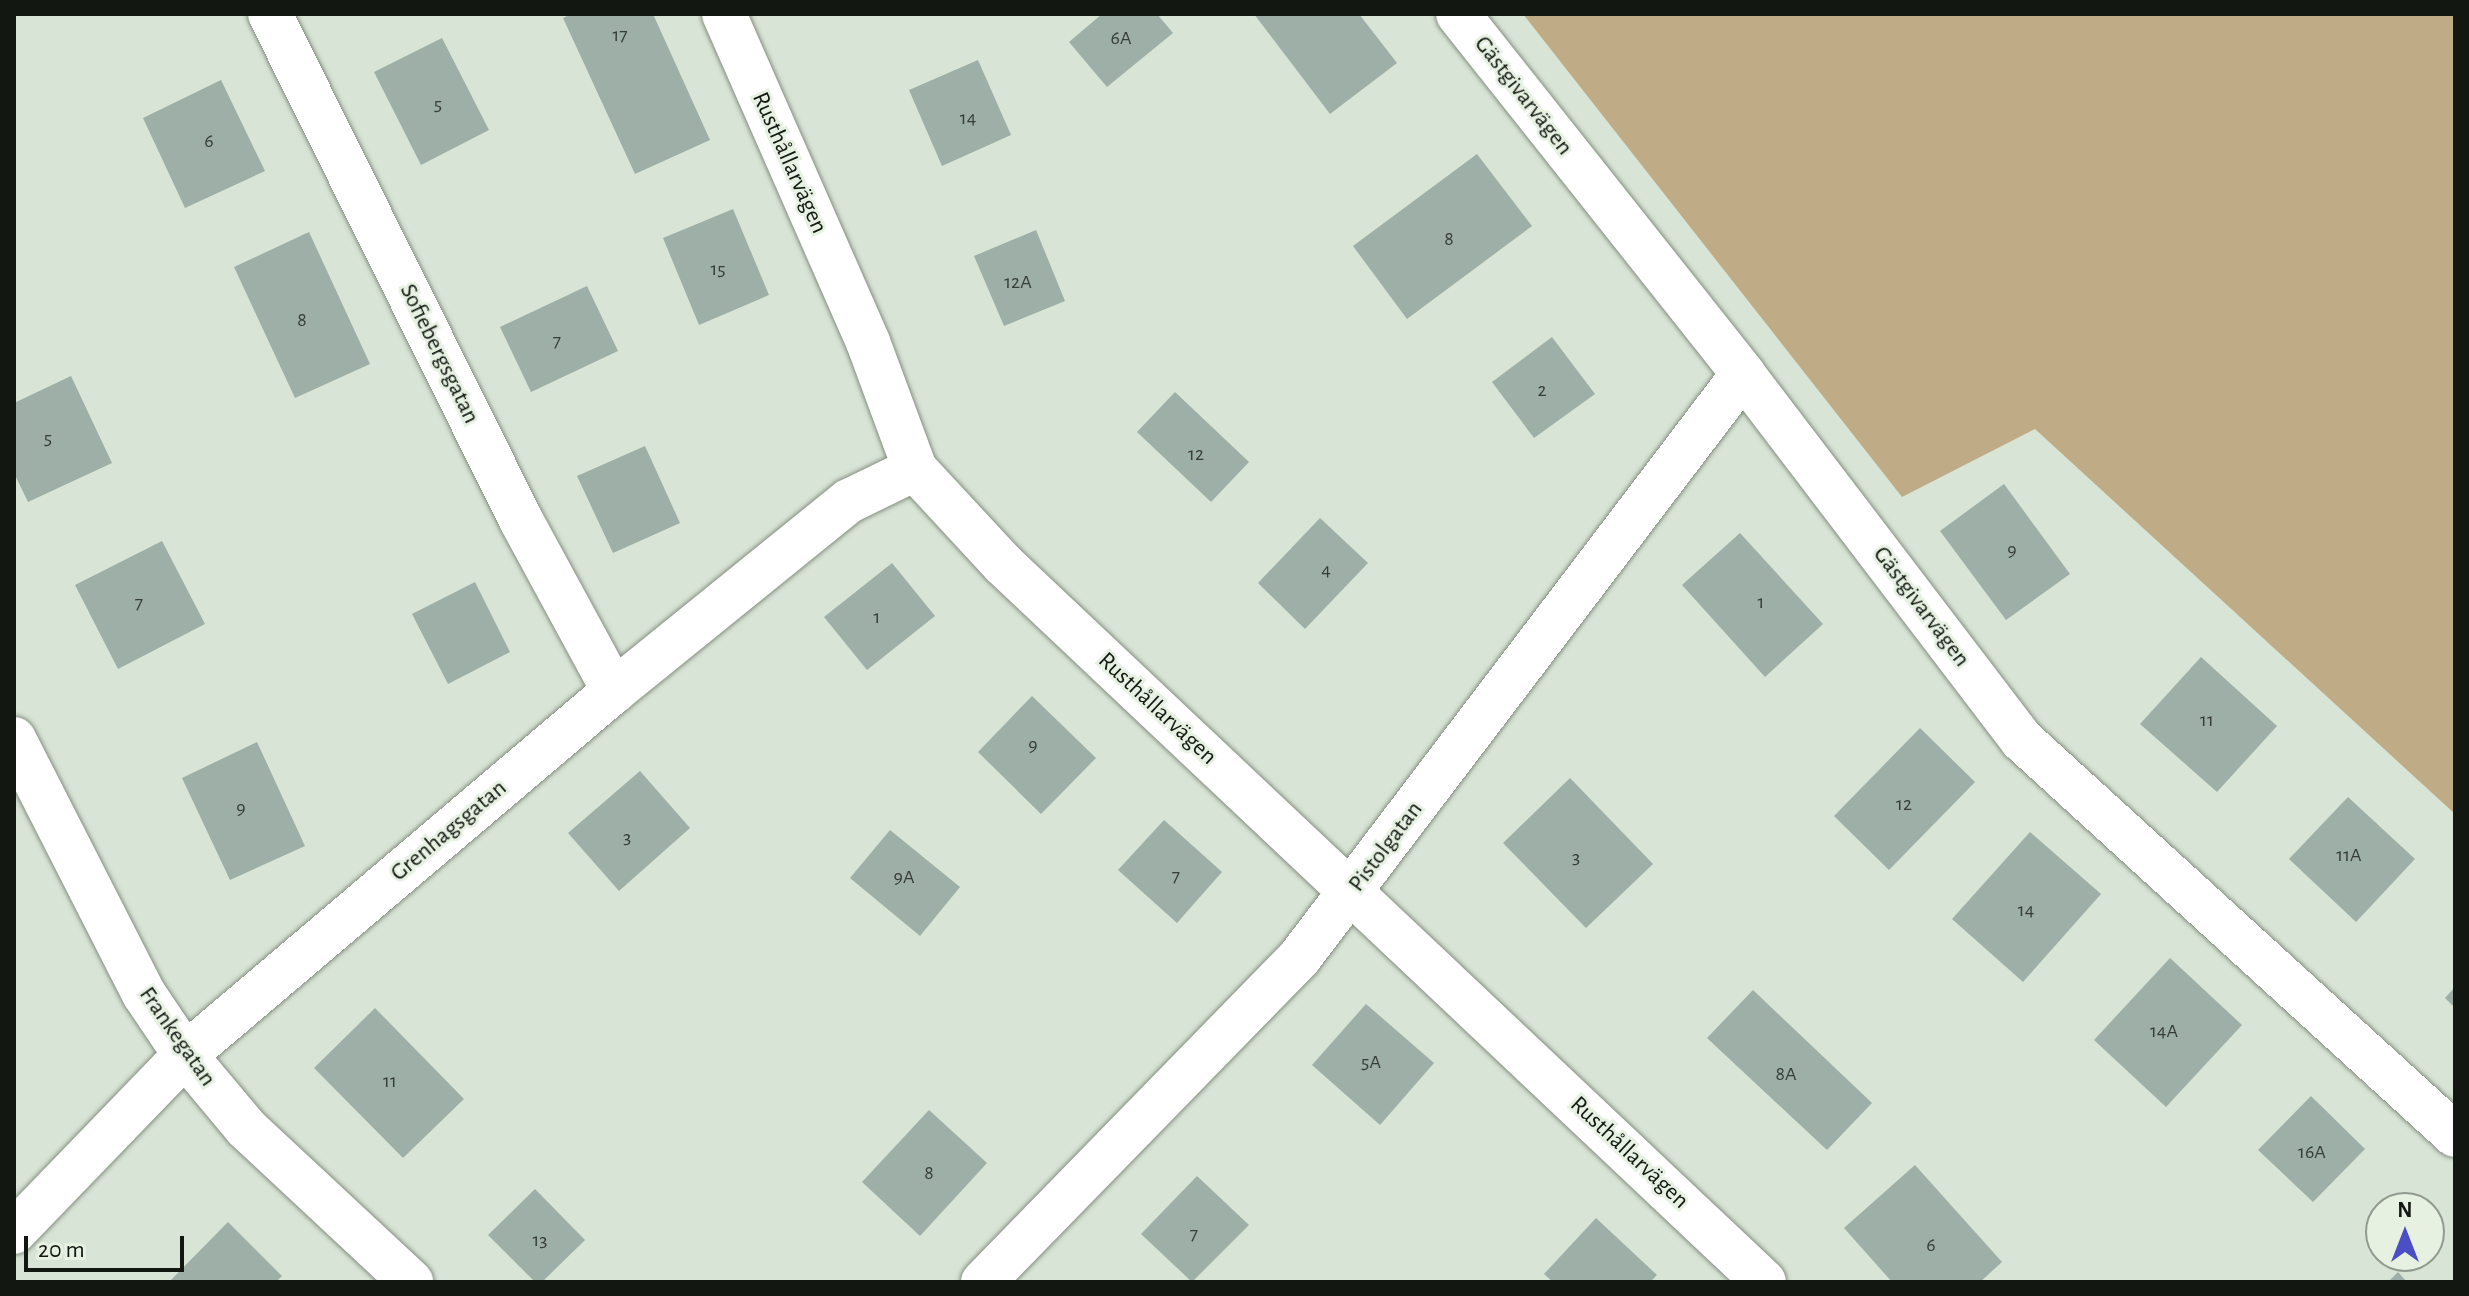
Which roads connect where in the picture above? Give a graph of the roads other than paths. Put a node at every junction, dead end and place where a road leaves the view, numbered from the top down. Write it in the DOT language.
graph roads {
  1 [pos="270,14"];
  2 [pos="724,14"];
  3 [pos="1458,14"];
  4 [pos="1743,374"];
  5 [pos="915,469"];
  6 [pos="614,691"];
  7 [pos="14,739"];
  8 [pos="1352,893"];
  9 [pos="185,1055"];
  10 [pos="2455,1135"];
  11 [pos="14,1232"];
  12 [pos="411,1282"];
  13 [pos="983,1282"];
  14 [pos="1764,1282"];
  1 -- 6 [label="street, Sofiebergsgatan"];
  2 -- 5 [label="street, Rusthållarvägen"];
  3 -- 4 [label="street, Gästgivarvägen"];
  4 -- 8 [label="street, Pistolgatan"];
  4 -- 10 [label="street, Gästgivarvägen"];
  5 -- 6 [label="street, Grenhagsgatan"];
  5 -- 8 [label="street, Rusthållarvägen"];
  6 -- 9 [label="street, Grenhagsgatan"];
  7 -- 9 [label="street, Frankegatan"];
  8 -- 13 [label="street, Pistolgatan"];
  8 -- 14 [label="street, Rusthållarvägen"];
  9 -- 11 [label="street, Grenhagsgatan"];
  9 -- 12 [label="street, Frankegatan"];
}
